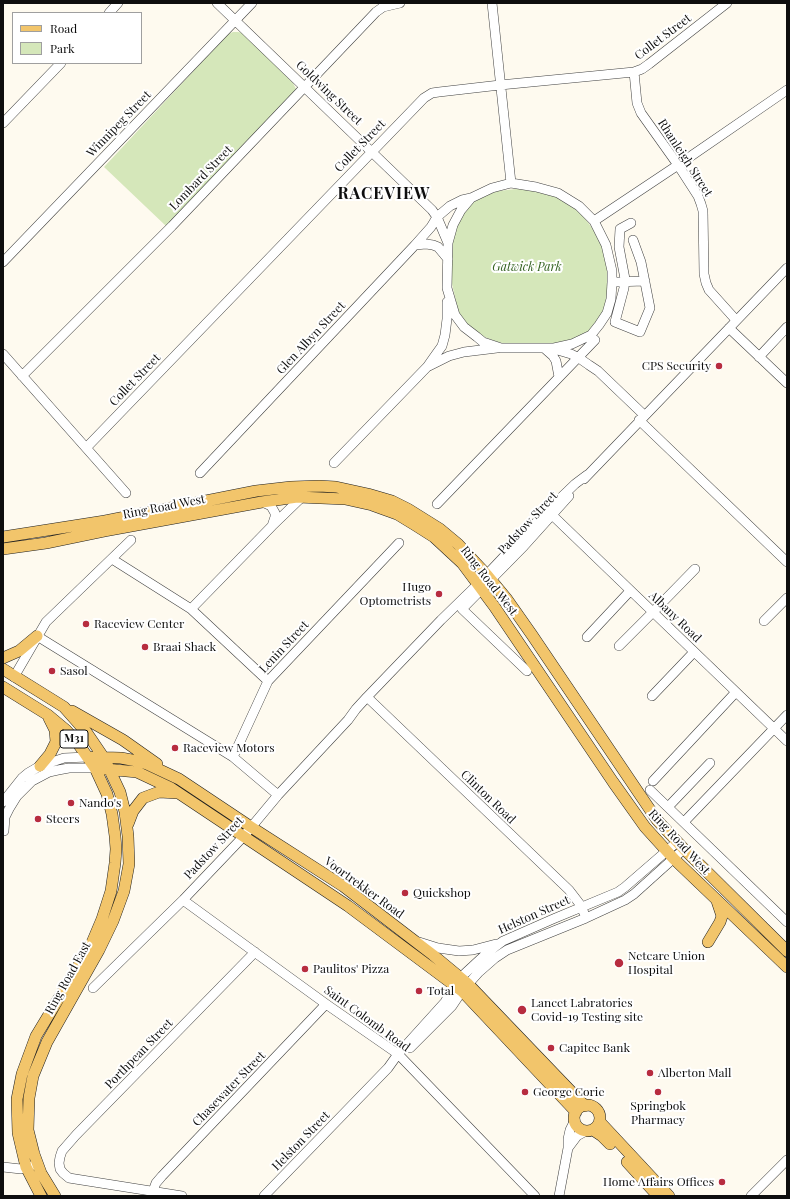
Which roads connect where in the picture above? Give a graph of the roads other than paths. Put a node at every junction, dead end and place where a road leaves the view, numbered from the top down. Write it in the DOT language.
graph roads {
  1 [pos="118,3"];
  2 [pos="217,3"];
  3 [pos="252,3"];
  4 [pos="400,3"];
  5 [pos="492,3"];
  6 [pos="727,3"];
  7 [pos="110,12"];
  8 [pos="236,20"];
  9 [pos="60,64"];
  10 [pos="634,72"];
  11 [pos="500,84"];
  12 [pos="305,87"];
  13 [pos="787,90"];
  14 [pos="3,123"];
  15 [pos="372,151"];
  16 [pos="678,165"];
  17 [pos="511,183"];
  18 [pos="471,198"];
  19 [pos="437,217"];
  20 [pos="594,221"];
  21 [pos="631,222"];
  22 [pos="633,240"];
  23 [pos="448,242"];
  24 [pos="415,245"];
  25 [pos="448,258"];
  26 [pos="3,262"];
  27 [pos="787,268"];
  28 [pos="625,281"];
  29 [pos="645,281"];
  30 [pos="612,282"];
  31 [pos="447,288"];
  32 [pos="608,310"];
  33 [pos="736,320"];
  34 [pos="787,327"];
  35 [pos="729,328"];
  36 [pos="595,340"];
  37 [pos="501,348"];
  38 [pos="546,348"];
  39 [pos="3,354"];
  40 [pos="759,357"];
  41 [pos="579,358"];
  42 [pos="426,367"];
  43 [pos="598,371"];
  44 [pos="22,376"];
  45 [pos="559,377"];
  46 [pos="787,383"];
  47 [pos="642,418"];
  48 [pos="86,448"];
  49 [pos="334,463"];
  50 [pos="200,473"];
  51 [pos="303,492"];
  52 [pos="126,493"];
  53 [pos="262,502"];
  54 [pos="437,504"];
  55 [pos="550,513"];
  56 [pos="272,526"];
  57 [pos="3,536"];
  58 [pos="131,540"];
  59 [pos="399,543"];
  60 [pos="4,549"];
  61 [pos="112,559"];
  62 [pos="787,562"];
  63 [pos="695,568"];
  64 [pos="489,577"];
  65 [pos="480,587"];
  66 [pos="630,591"];
  67 [pos="787,598"];
  68 [pos="191,609"];
  69 [pos="462,609"];
  70 [pos="653,612"];
  71 [pos="764,621"];
  72 [pos="37,636"];
  73 [pos="587,637"];
  74 [pos="618,646"];
  75 [pos="694,652"];
  76 [pos="3,658"];
  77 [pos="3,669"];
  78 [pos="527,671"];
  79 [pos="14,677"];
  80 [pos="268,681"];
  81 [pos="3,687"];
  82 [pos="736,692"];
  83 [pos="652,696"];
  84 [pos="369,699"];
  85 [pos="64,707"];
  86 [pos="48,715"];
  87 [pos="787,715"];
  88 [pos="774,728"];
  89 [pos="787,741"];
  90 [pos="88,757"];
  91 [pos="233,757"];
  92 [pos="104,758"];
  93 [pos="710,763"];
  94 [pos="40,766"];
  95 [pos="95,768"];
  96 [pos="109,768"];
  97 [pos="179,779"];
  98 [pos="177,793"];
  99 [pos="278,795"];
  100 [pos="3,802"];
  101 [pos="668,806"];
  102 [pos="684,822"];
  103 [pos="127,827"];
  104 [pos="251,827"];
  105 [pos="3,830"];
  106 [pos="243,837"];
  107 [pos="680,846"];
  108 [pos="666,851"];
  109 [pos="674,859"];
  110 [pos="717,899"];
  111 [pos="183,900"];
  112 [pos="582,907"];
  113 [pos="586,918"];
  114 [pos="787,922"];
  115 [pos="412,940"];
  116 [pos="503,941"];
  117 [pos="708,942"];
  118 [pos="787,951"];
  119 [pos="255,952"];
  120 [pos="89,957"];
  121 [pos="787,967"];
  122 [pos="461,985"];
  123 [pos="93,988"];
  124 [pos="326,1004"];
  125 [pos="400,1056"];
  126 [pos="578,1113"];
  127 [pos="593,1128"];
  128 [pos="568,1148"];
  129 [pos="787,1160"];
  130 [pos="38,1163"];
  131 [pos="3,1167"];
  132 [pos="26,1167"];
  133 [pos="153,1191"];
  134 [pos="41,1196"];
  135 [pos="55,1196"];
  136 [pos="182,1196"];
  137 [pos="264,1196"];
  138 [pos="535,1196"];
  139 [pos="559,1196"];
  140 [pos="658,1196"];
  141 [pos="669,1196"];
  142 [pos="751,1196"];
  1 -- 7 [label="street"];
  2 -- 8 [label="street, Goldwing Street"];
  3 -- 8 [label="street, Winnipeg Street"];
  4 -- 12 [label="street, Lombard Street"];
  5 -- 11 [label="street"];
  6 -- 10 [label="street, Collet Street"];
  8 -- 12 [label="street, Goldwing Street"];
  8 -- 26 [label="street, Winnipeg Street"];
  9 -- 14 [label="street"];
  10 -- 11 [label="street, Collet Street"];
  10 -- 16 [label="street, Rhanleigh Street"];
  11 -- 15 [label="street, Collet Street"];
  11 -- 17 [label="street"];
  12 -- 15 [label="street, Goldwing Street"];
  12 -- 44 [label="street, Lombard Street"];
  13 -- 16 [label="street"];
  15 -- 19 [label="street, Goldwing Street"];
  15 -- 48 [label="street, Collet Street"];
  16 -- 20 [label="street"];
  16 -- 33 [label="street, Rhanleigh Street"];
  17 -- 18 [label="street, Glen Albyn Street"];
  17 -- 20 [label="street"];
  18 -- 19 [label="street, Glen Albyn Street"];
  18 -- 23 [label="street"];
  19 -- 23 [label="street, Goldwing Street"];
  19 -- 24 [label="street, Glen Albyn Street"];
  20 -- 30 [label="street"];
  21 -- 28 [label="street"];
  22 -- 29 [label="street"];
  23 -- 25 [label="street"];
  24 -- 25 [label="street"];
  24 -- 50 [label="street, Glen Albyn Street"];
  25 -- 31 [label="street"];
  27 -- 33 [label="street, Padstow Street"];
  28 -- 29 [label="street"];
  28 -- 29 [label="street"];
  28 -- 30 [label="street"];
  30 -- 32 [label="street"];
  31 -- 37 [label="street"];
  31 -- 42 [label="street"];
  32 -- 36 [label="street"];
  32 -- 38 [label="street"];
  33 -- 35 [label="street, Padstow Street"];
  34 -- 40 [label="street"];
  35 -- 40 [label="street"];
  35 -- 47 [label="street, Padstow Street"];
  36 -- 41 [label="street"];
  36 -- 43 [label="street"];
  37 -- 38 [label="street"];
  37 -- 42 [label="street"];
  38 -- 41 [label="street"];
  38 -- 45 [label="street"];
  39 -- 44 [label="street"];
  40 -- 46 [label="street"];
  41 -- 43 [label="street"];
  41 -- 45 [label="street"];
  42 -- 49 [label="street"];
  43 -- 47 [label="street"];
  44 -- 48 [label="street"];
  45 -- 54 [label="street"];
  47 -- 55 [label="street, Padstow Street"];
  47 -- 62 [label="street"];
  48 -- 52 [label="street"];
  51 -- 53 [label="main road, Ring Road West"];
  51 -- 56 [label="street"];
  51 -- 57 [label="main road, Ring Road West"];
  51 -- 64 [label="main road, Ring Road West"];
  51 -- 65 [label="main road, Ring Road West"];
  53 -- 56 [label="street"];
  53 -- 60 [label="main road, Ring Road West"];
  55 -- 64 [label="street, Padstow Street"];
  55 -- 66 [label="street, Albany Road"];
  56 -- 68 [label="street"];
  58 -- 61 [label="street"];
  59 -- 80 [label="street, Lenin Street"];
  61 -- 68 [label="street"];
  61 -- 72 [label="street"];
  63 -- 70 [label="street"];
  64 -- 65 [label="street, Padstow Street"];
  64 -- 107 [label="main road, Ring Road West"];
  65 -- 69 [label="street, Padstow Street"];
  65 -- 84 [label="street, Padstow Street"];
  65 -- 108 [label="main road, Ring Road West"];
  66 -- 70 [label="street, Albany Road"];
  66 -- 73 [label="street"];
  67 -- 71 [label="street"];
  68 -- 80 [label="street"];
  69 -- 78 [label="street"];
  69 -- 84 [label="street, Padstow Street"];
  70 -- 74 [label="street"];
  70 -- 75 [label="street, Albany Road"];
  72 -- 76 [label="main road"];
  72 -- 79 [label="street"];
  72 -- 91 [label="street"];
  75 -- 82 [label="street, Albany Road"];
  75 -- 83 [label="street"];
  77 -- 79 [label="main road, M31"];
  79 -- 85 [label="main road, M31"];
  80 -- 91 [label="street, Lenin Street"];
  81 -- 86 [label="main road, M31"];
  82 -- 88 [label="street, Albany Road"];
  82 -- 101 [label="street"];
  84 -- 99 [label="street, Padstow Street"];
  84 -- 112 [label="street, Clinton Road"];
  85 -- 92 [label="main road, M31"];
  85 -- 97 [label="main road"];
  86 -- 90 [label="main road, M31"];
  86 -- 94 [label="main road"];
  87 -- 88 [label="street"];
  88 -- 89 [label="street, Albany Road"];
  88 -- 102 [label="street"];
  90 -- 92 [label="main road, Voortrekker Road / M31"];
  90 -- 94 [label="street"];
  90 -- 95 [label="main road, M31"];
  91 -- 99 [label="street"];
  92 -- 96 [label="main road, M31"];
  92 -- 97 [label="main road, Voortrekker Road / M31"];
  93 -- 101 [label="street"];
  94 -- 100 [label="street"];
  95 -- 96 [label="main road, Voortrekker Road / M31"];
  95 -- 105 [label="street"];
  95 -- 120 [label="main road, Ring Road East"];
  96 -- 98 [label="main road, Voortrekker Road / M31"];
  96 -- 103 [label="main road, Ring Road East"];
  97 -- 104 [label="main road, Voortrekker Road / M31"];
  98 -- 103 [label="main road"];
  98 -- 106 [label="main road, Voortrekker Road / M31"];
  99 -- 104 [label="street, Padstow Street"];
  101 -- 102 [label="street"];
  102 -- 114 [label="street"];
  103 -- 120 [label="main road, Ring Road East"];
  104 -- 106 [label="street, Padstow Street"];
  104 -- 115 [label="main road, Voortrekker Road / M31"];
  106 -- 111 [label="street, Padstow Street"];
  106 -- 122 [label="main road, Voortrekker Road / M31"];
  107 -- 108 [label="street, Helston Street"];
  107 -- 109 [label="street, Helston Street"];
  107 -- 118 [label="main road, Ring Road West"];
  108 -- 109 [label="main road, Ring Road West"];
  108 -- 112 [label="street, Helston Street"];
  109 -- 110 [label="main road, Ring Road West"];
  109 -- 113 [label="street, Helston Street"];
  110 -- 117 [label="main road"];
  110 -- 121 [label="main road, Ring Road West"];
  111 -- 119 [label="street, Saint Colomb Road"];
  111 -- 123 [label="street, Padstow Street"];
  112 -- 113 [label="street, Clinton Road"];
  112 -- 116 [label="street, Helston Street"];
  113 -- 122 [label="street, Helston Street"];
  115 -- 116 [label="street"];
  115 -- 122 [label="main road, Voortrekker Road / M31"];
  116 -- 122 [label="street, Helston Street"];
  119 -- 124 [label="street, Saint Colomb Road"];
  119 -- 133 [label="street, Porthpean Street"];
  120 -- 130 [label="main road, Ring Road East"];
  120 -- 132 [label="main road, Ring Road East"];
  122 -- 125 [label="street, Helston Street"];
  122 -- 126 [label="main road, Voortrekker Road / M31"];
  124 -- 125 [label="street, Saint Colomb Road"];
  124 -- 133 [label="street, Chasewater Street"];
  125 -- 137 [label="street, Helston Street"];
  125 -- 138 [label="street, Saint Colomb Road"];
  126 -- 127 [label="main road, Voortrekker Road / M31"];
  126 -- 127 [label="main road, Voortrekker Road / M31"];
  126 -- 128 [label="street"];
  127 -- 128 [label="street"];
  127 -- 140 [label="main road, Voortrekker Road / M31"];
  127 -- 141 [label="main road, Voortrekker Road / M31"];
  128 -- 139 [label="street"];
  129 -- 142 [label="street"];
  130 -- 132 [label="street"];
  130 -- 135 [label="main road, Ring Road East"];
  131 -- 132 [label="street"];
  132 -- 134 [label="main road, Ring Road East"];
  133 -- 136 [label="street"];
}
